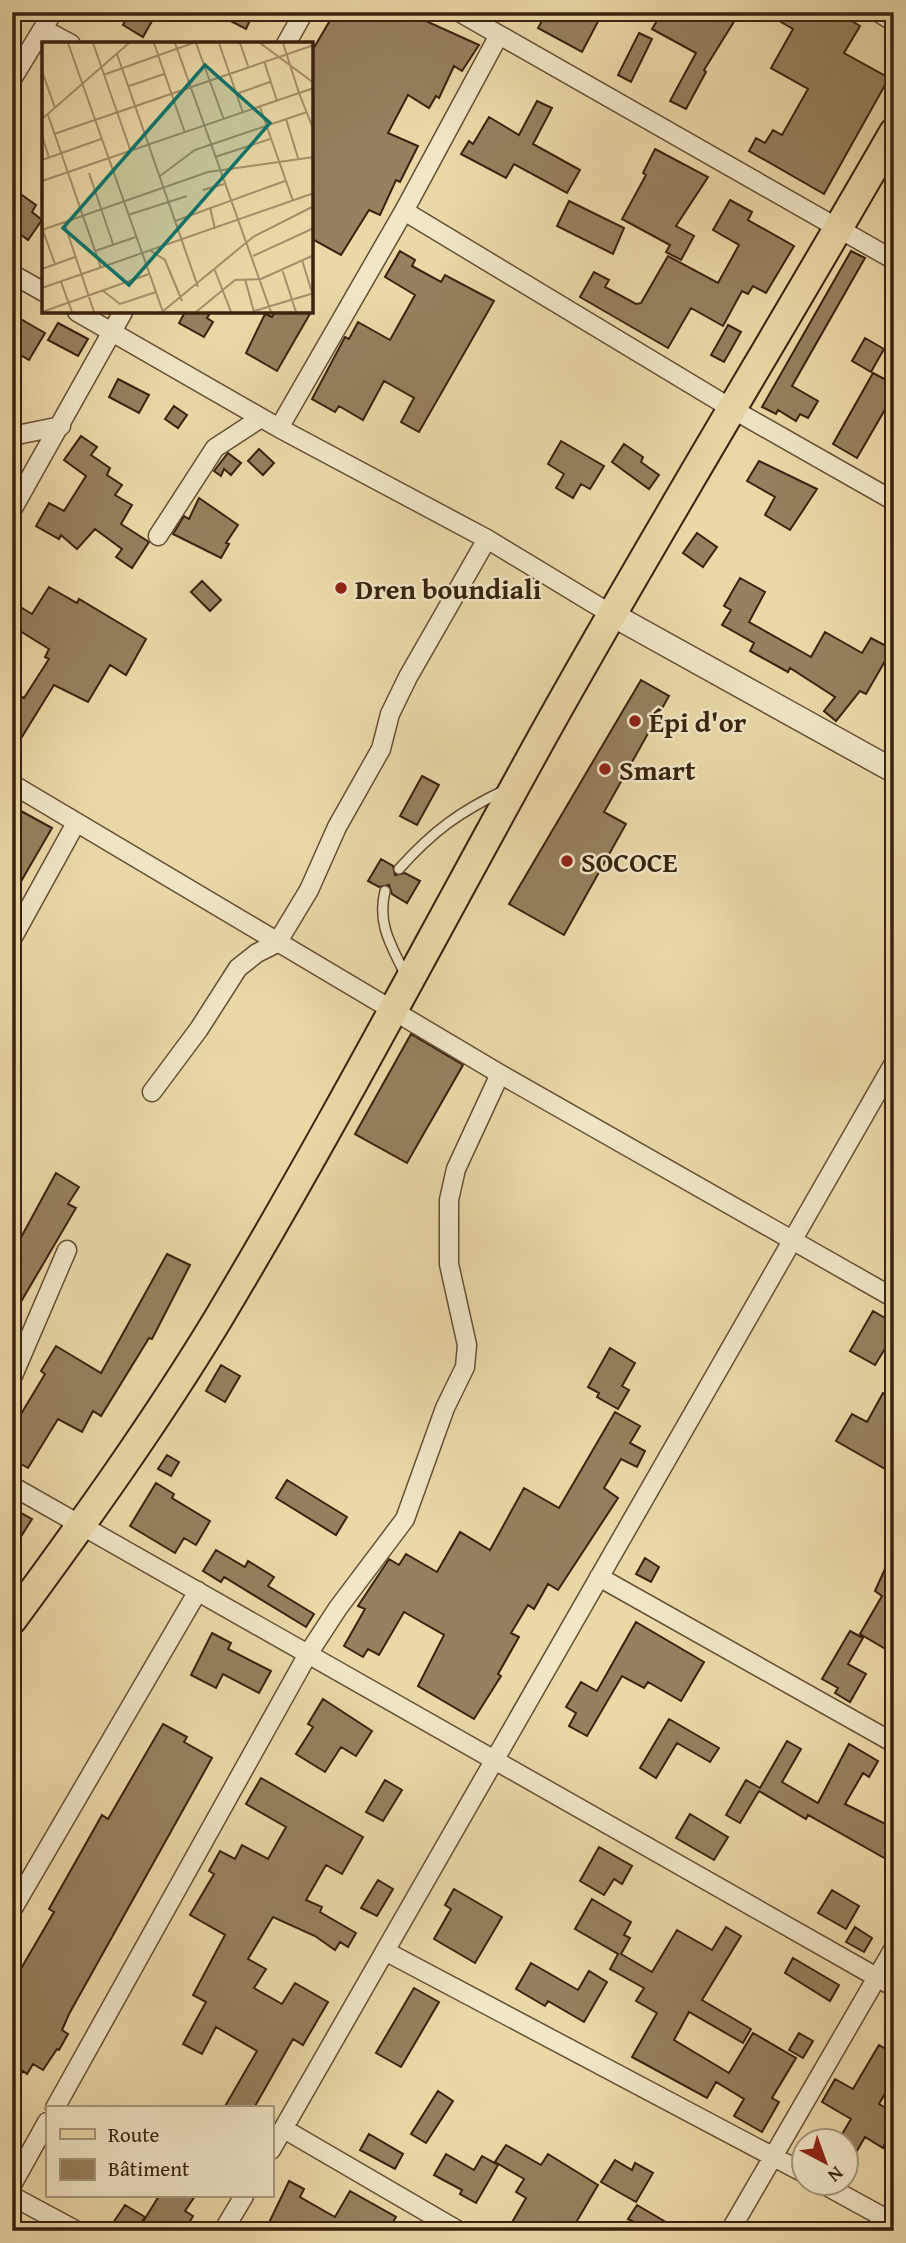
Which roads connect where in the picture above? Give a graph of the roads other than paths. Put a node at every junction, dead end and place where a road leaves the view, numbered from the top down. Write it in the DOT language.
graph roads {
  1 [pos="53,12"];
  2 [pos="304,12"];
  3 [pos="459,12"];
  4 [pos="878,12"];
  5 [pos="894,22"];
  6 [pos="43,29"];
  7 [pos="499,35"];
  8 [pos="68,42"];
  9 [pos="287,42"];
  10 [pos="12,79"];
  11 [pos="894,132"];
  12 [pos="404,211"];
  13 [pos="839,228"];
  14 [pos="894,260"];
  15 [pos="12,274"];
  16 [pos="42,291"];
  17 [pos="79,313"];
  18 [pos="122,313"];
  19 [pos="111,331"];
  20 [pos="734,410"];
  21 [pos="261,418"];
  22 [pos="61,426"];
  23 [pos="279,428"];
  24 [pos="12,436"];
  25 [pos="894,501"];
  26 [pos="12,510"];
  27 [pos="158,536"];
  28 [pos="487,539"];
  29 [pos="611,614"];
  30 [pos="894,771"];
  31 [pos="12,784"];
  32 [pos="516,784"];
  33 [pos="76,823"];
  34 [pos="399,869"];
  35 [pos="386,891"];
  36 [pos="12,939"];
  37 [pos="277,943"];
  38 [pos="410,984"];
  39 [pos="396,1010"];
  40 [pos="894,1063"];
  41 [pos="500,1074"];
  42 [pos="152,1092"];
  43 [pos="792,1240"];
  44 [pos="67,1250"];
  45 [pos="894,1298"];
  46 [pos="12,1378"];
  47 [pos="12,1486"];
  48 [pos="82,1525"];
  49 [pos="599,1577"];
  50 [pos="198,1591"];
  51 [pos="12,1620"];
  52 [pos="308,1654"];
  53 [pos="894,1743"];
  54 [pos="494,1759"];
  55 [pos="12,1910"];
  56 [pos="894,1948"];
  57 [pos="385,1951"];
  58 [pos="877,1977"];
  59 [pos="894,1987"];
  60 [pos="56,2106"];
  61 [pos="46,2124"];
  62 [pos="284,2129"];
  63 [pos="273,2147"];
  64 [pos="773,2155"];
  65 [pos="790,2165"];
  66 [pos="12,2185"];
  67 [pos="12,2196"];
  68 [pos="243,2198"];
  69 [pos="850,2198"];
  70 [pos="894,2223"];
  71 [pos="77,2231"];
  72 [pos="223,2231"];
  73 [pos="458,2231"];
  74 [pos="730,2231"];
  1 -- 6 [label="street"];
  2 -- 9 [label="street"];
  3 -- 7 [label="street"];
  4 -- 5 [label="street"];
  6 -- 8 [label="street"];
  6 -- 10 [label="street"];
  7 -- 12 [label="street"];
  7 -- 13 [label="street"];
  11 -- 13 [label="main road"];
  12 -- 20 [label="street"];
  12 -- 23 [label="street"];
  13 -- 14 [label="street"];
  13 -- 20 [label="main road"];
  15 -- 16 [label="street"];
  17 -- 19 [label="street"];
  18 -- 19 [label="street"];
  19 -- 21 [label="street"];
  19 -- 22 [label="street"];
  20 -- 25 [label="street"];
  20 -- 29 [label="main road"];
  21 -- 23 [label="street"];
  21 -- 27 [label="street"];
  22 -- 24 [label="street"];
  22 -- 26 [label="street"];
  23 -- 28 [label="street"];
  28 -- 29 [label="street"];
  28 -- 37 [label="street"];
  29 -- 30 [label="street"];
  29 -- 32 [label="main road"];
  31 -- 33 [label="street"];
  32 -- 34 [label="lane"];
  32 -- 38 [label="main road"];
  33 -- 36 [label="street"];
  33 -- 37 [label="street"];
  35 -- 38 [label="lane"];
  37 -- 39 [label="street"];
  37 -- 42 [label="street"];
  38 -- 39 [label="main road"];
  39 -- 41 [label="street"];
  39 -- 48 [label="main road"];
  40 -- 43 [label="street"];
  41 -- 43 [label="street"];
  41 -- 52 [label="street"];
  43 -- 45 [label="street"];
  43 -- 49 [label="street"];
  44 -- 46 [label="street"];
  47 -- 48 [label="street"];
  48 -- 50 [label="street"];
  48 -- 51 [label="main road"];
  49 -- 53 [label="street"];
  49 -- 54 [label="street"];
  50 -- 52 [label="street"];
  50 -- 55 [label="street"];
  52 -- 54 [label="street"];
  52 -- 60 [label="street"];
  54 -- 57 [label="street"];
  54 -- 58 [label="street"];
  56 -- 58 [label="street"];
  57 -- 62 [label="street"];
  57 -- 64 [label="street"];
  58 -- 59 [label="street"];
  58 -- 64 [label="street"];
  61 -- 66 [label="street"];
  62 -- 63 [label="street"];
  62 -- 73 [label="street"];
  64 -- 65 [label="street"];
  64 -- 74 [label="street"];
  67 -- 71 [label="street"];
  68 -- 72 [label="street"];
  69 -- 70 [label="street"];
}
